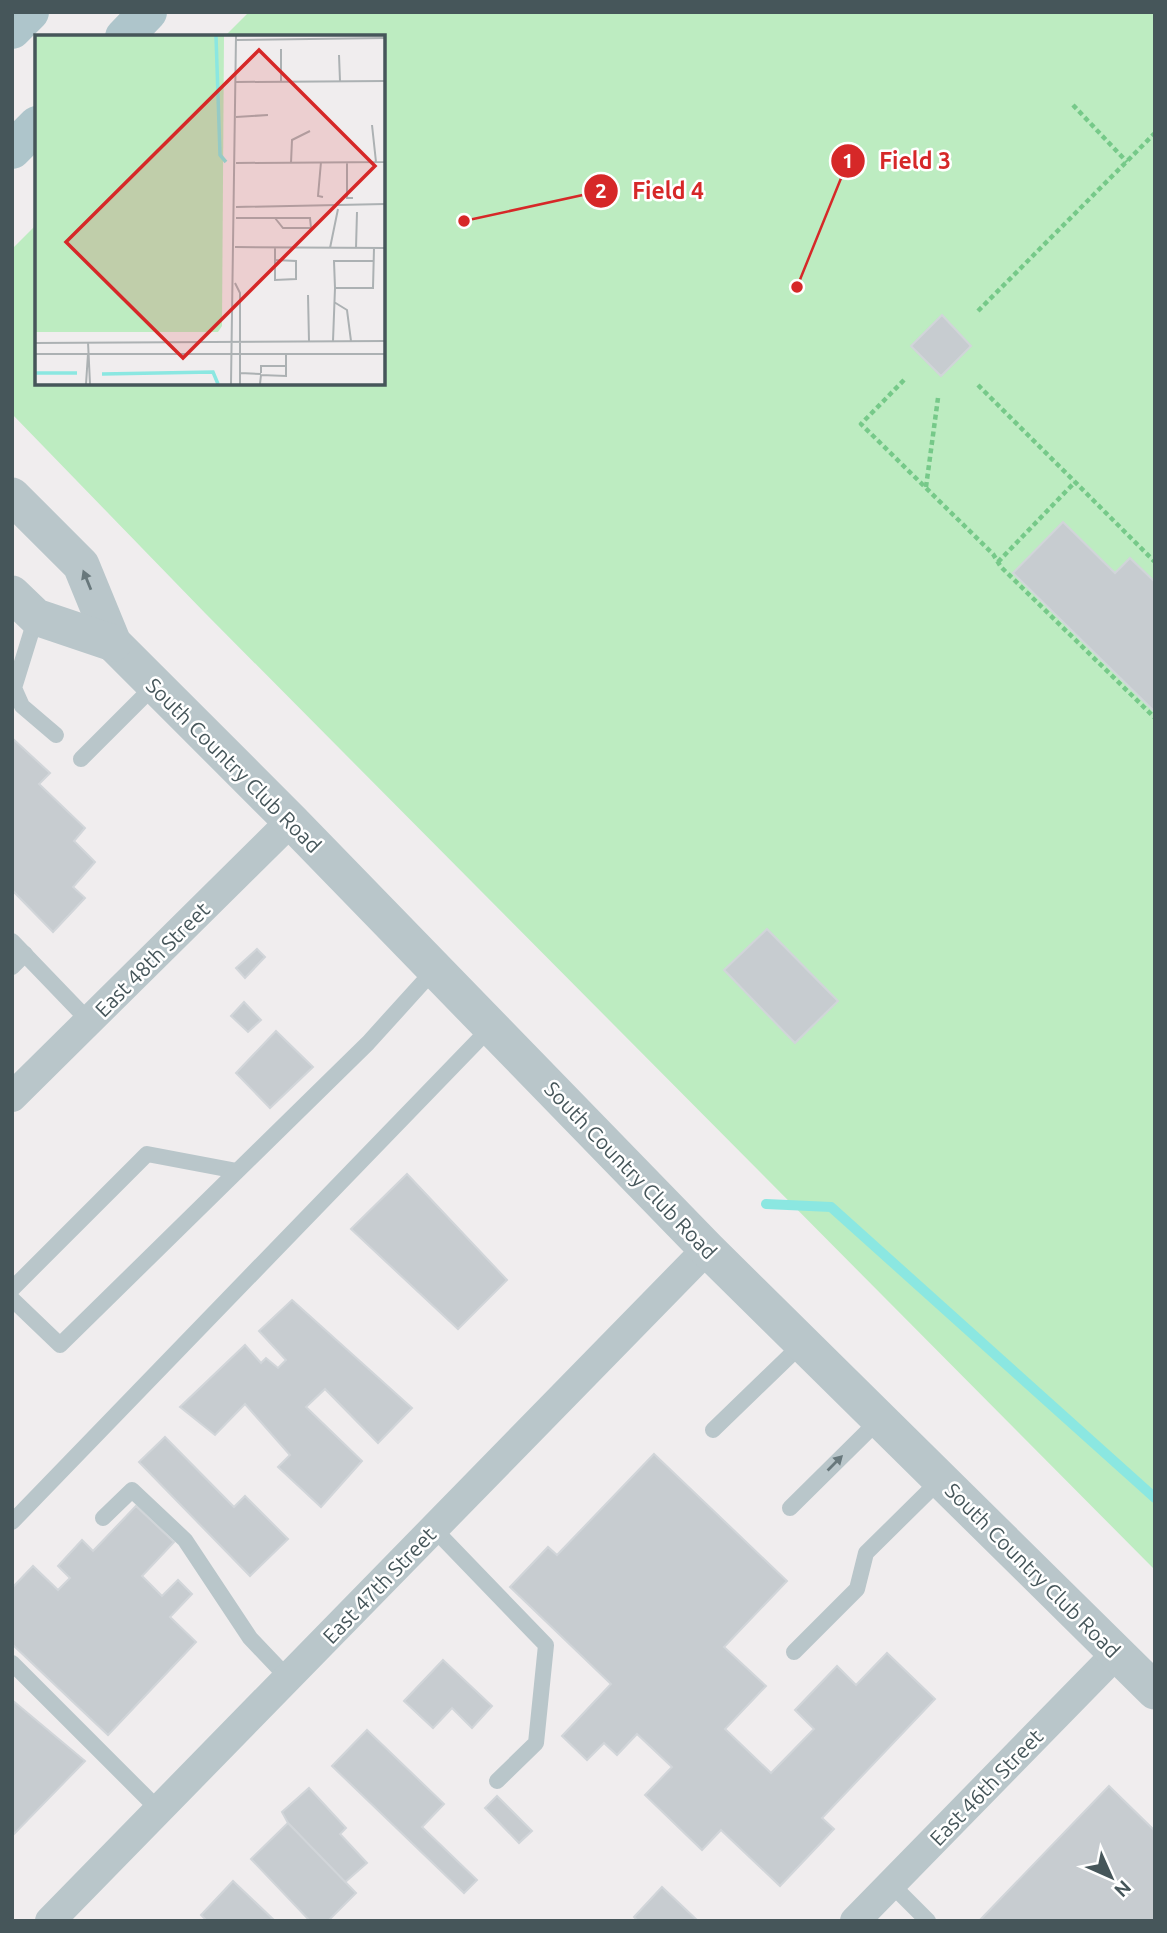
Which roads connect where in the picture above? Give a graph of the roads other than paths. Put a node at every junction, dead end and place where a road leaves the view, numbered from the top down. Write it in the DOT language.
graph roads {
  1 [pos="30,12"];
  2 [pos="148,12"];
  3 [pos="12,30"];
  4 [pos="126,35"];
  5 [pos="35,127"];
  6 [pos="12,150"];
  7 [pos="12,496"];
  8 [pos="24,605"];
  9 [pos="113,643"];
  10 [pos="155,685"];
  11 [pos="56,735"];
  12 [pos="81,759"];
  13 [pos="291,821"];
  14 [pos="12,942"];
  15 [pos="25,954"];
  16 [pos="12,967"];
  17 [pos="435,969"];
  18 [pos="89,1021"];
  19 [pos="491,1027"];
  20 [pos="12,1097"];
  21 [pos="237,1171"];
  22 [pos="707,1249"];
  23 [pos="12,1289"];
  24 [pos="12,1300"];
  25 [pos="803,1343"];
  26 [pos="880,1419"];
  27 [pos="713,1430"];
  28 [pos="941,1479"];
  29 [pos="790,1508"];
  30 [pos="103,1518"];
  31 [pos="12,1522"];
  32 [pos="433,1529"];
  33 [pos="794,1652"];
  34 [pos="1117,1653"];
  35 [pos="12,1663"];
  36 [pos="288,1678"];
  37 [pos="1155,1690"];
  38 [pos="497,1781"];
  39 [pos="159,1810"];
  40 [pos="891,1884"];
  41 [pos="50,1921"];
  42 [pos="855,1921"];
  43 [pos="928,1921"];
  1 -- 3 [label="main road"];
  2 -- 4 [label="main road"];
  5 -- 6 [label="main road"];
  9 -- 7 [label="street, South Country Club Road, one-way"];
  8 -- 9 [label="street, South Country Club Road"];
  8 -- 11 [label="lane"];
  9 -- 10 [label="street, South Country Club Road"];
  10 -- 12 [label="lane"];
  10 -- 13 [label="street, South Country Club Road"];
  13 -- 17 [label="street, South Country Club Road"];
  13 -- 18 [label="street, East 48th Street"];
  14 -- 15 [label="lane"];
  15 -- 16 [label="lane"];
  15 -- 18 [label="lane"];
  17 -- 19 [label="street, South Country Club Road"];
  17 -- 21 [label="lane"];
  18 -- 20 [label="street, East 48th Street"];
  19 -- 22 [label="street, South Country Club Road"];
  19 -- 31 [label="lane"];
  21 -- 23 [label="lane"];
  21 -- 24 [label="lane"];
  22 -- 25 [label="street, South Country Club Road"];
  22 -- 32 [label="street, East 47th Street"];
  25 -- 26 [label="street, South Country Club Road"];
  25 -- 27 [label="lane"];
  26 -- 28 [label="street, South Country Club Road"];
  29 -- 26 [label="lane, one-way"];
  28 -- 33 [label="lane"];
  28 -- 34 [label="street, South Country Club Road"];
  30 -- 36 [label="lane"];
  32 -- 36 [label="street, East 47th Street"];
  32 -- 38 [label="lane"];
  34 -- 37 [label="street, South Country Club Road"];
  34 -- 40 [label="street, East 46th Street"];
  35 -- 39 [label="lane"];
  36 -- 39 [label="street, East 47th Street"];
  39 -- 41 [label="street, East 47th Street"];
  40 -- 42 [label="street, East 46th Street"];
  40 -- 43 [label="lane"];
}
